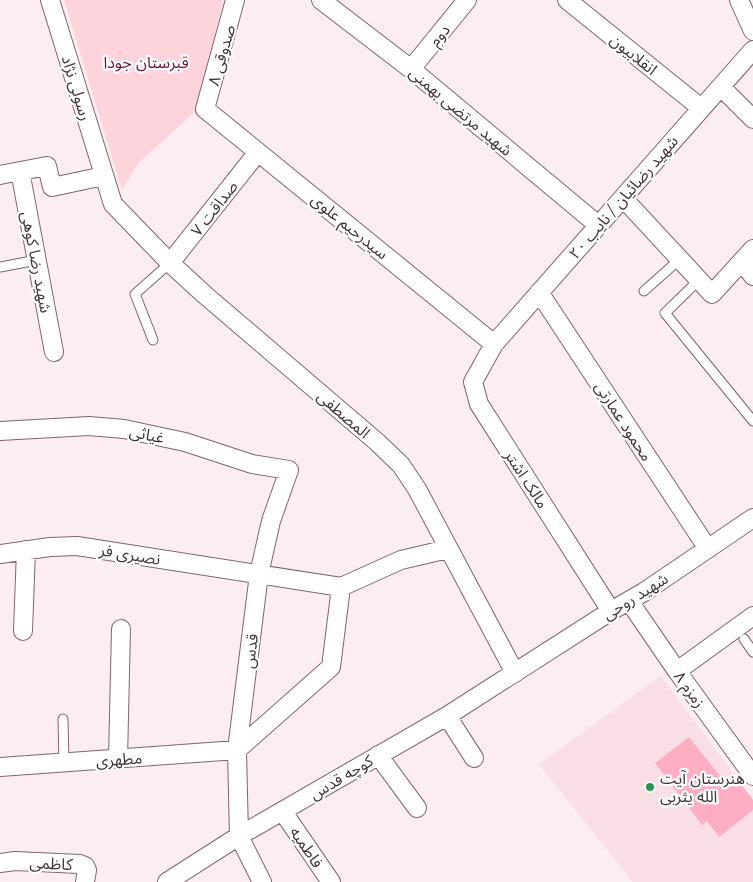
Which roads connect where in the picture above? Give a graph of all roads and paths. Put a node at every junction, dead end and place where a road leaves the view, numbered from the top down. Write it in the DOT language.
graph roads {
  1 [pos="50,0"];
  2 [pos="235,0"];
  3 [pos="321,0"];
  4 [pos="467,0"];
  5 [pos="567,0"];
  6 [pos="739,0"];
  7 [pos="753,31"];
  8 [pos="753,50"];
  9 [pos="411,69"];
  10 [pos="720,87"];
  11 [pos="701,108"];
  12 [pos="205,109"];
  13 [pos="753,119"];
  14 [pos="258,152"];
  15 [pos="20,171"];
  16 [pos="0,175"];
  17 [pos="104,176"];
  18 [pos="623,198"];
  19 [pos="112,204"];
  20 [pos="598,225"];
  21 [pos="747,255"];
  22 [pos="680,259"];
  23 [pos="37,260"];
  24 [pos="170,264"];
  25 [pos="0,267"];
  26 [pos="753,276"];
  27 [pos="699,280"];
  28 [pos="644,291"];
  29 [pos="539,292"];
  30 [pos="153,340"];
  31 [pos="494,344"];
  32 [pos="54,352"];
  33 [pos="753,421"];
  34 [pos="0,432"];
  35 [pos="289,470"];
  36 [pos="753,518"];
  37 [pos="448,549"];
  38 [pos="708,549"];
  39 [pos="26,550"];
  40 [pos="0,554"];
  41 [pos="259,574"];
  42 [pos="341,587"];
  43 [pos="629,601"];
  44 [pos="611,611"];
  45 [pos="753,616"];
  46 [pos="122,629"];
  47 [pos="24,630"];
  48 [pos="744,639"];
  49 [pos="753,652"];
  50 [pos="676,671"];
  51 [pos="515,673"];
  52 [pos="447,716"];
  53 [pos="63,719"];
  54 [pos="237,750"];
  55 [pos="378,756"];
  56 [pos="474,758"];
  57 [pos="118,760"];
  58 [pos="64,763"];
  59 [pos="0,767"];
  60 [pos="753,776"];
  61 [pos="417,808"];
  62 [pos="283,812"];
  63 [pos="239,836"];
  64 [pos="0,862"];
  65 [pos="86,882"];
  66 [pos="167,882"];
  67 [pos="262,882"];
  68 [pos="331,882"];
  1 -- 17 [label="street, رسولی نژاد"];
  2 -- 12 [label="street, صدوقی ۸"];
  3 -- 9 [label="street, شهید مرتضی بهمنی"];
  4 -- 9 [label="street, دوم"];
  5 -- 11 [label="street, انقلابیون"];
  6 -- 7 [label="street"];
  8 -- 10 [label="street, شهید رضائیان / نایب ۲۰"];
  9 -- 20 [label="street, شهید مرتضی بهمنی"];
  10 -- 11 [label="street, شهید رضائیان / نایب ۲۰"];
  10 -- 13 [label="street"];
  11 -- 18 [label="street, شهید رضائیان / نایب ۲۰"];
  12 -- 14 [label="street, سیدرحیم علوی"];
  14 -- 24 [label="street, صداقت ۷"];
  14 -- 31 [label="street, سیدرحیم علوی"];
  15 -- 16 [label="street"];
  15 -- 17 [label="street"];
  15 -- 23 [label="street, شهید رضا کوهی"];
  17 -- 19 [label="street, رسولی نژاد"];
  18 -- 20 [label="street, شهید رضائیان / نایب ۲۰"];
  18 -- 22 [label="street"];
  19 -- 24 [label="street, المصطفی"];
  20 -- 29 [label="street, شهید رضائیان / نایب ۲۰"];
  21 -- 26 [label="street"];
  21 -- 27 [label="street"];
  22 -- 27 [label="street"];
  22 -- 28 [label="lane"];
  23 -- 25 [label="lane"];
  23 -- 32 [label="street, شهید رضا کوهی"];
  24 -- 30 [label="lane"];
  24 -- 37 [label="street, المصطفی"];
  27 -- 33 [label="lane"];
  29 -- 31 [label="street, شهید رضائیان / نایب ۲۰"];
  29 -- 38 [label="street, محمود عمارتی"];
  31 -- 44 [label="street, مالک اشتر"];
  34 -- 35 [label="street, غیاثی"];
  35 -- 41 [label="street, قدس"];
  36 -- 38 [label="street, شهید روحی"];
  37 -- 42 [label="street"];
  37 -- 51 [label="street, المصطفی"];
  38 -- 43 [label="street, شهید روحی"];
  39 -- 40 [label="street, نصیری فر"];
  39 -- 41 [label="street, نصیری فر"];
  39 -- 47 [label="street"];
  41 -- 42 [label="street, نصیری فر"];
  41 -- 54 [label="street, قدس"];
  42 -- 54 [label="street"];
  43 -- 44 [label="street, شهید روحی"];
  43 -- 50 [label="street, زمزم ۸"];
  44 -- 51 [label="street, شهید روحی"];
  45 -- 50 [label="street"];
  46 -- 57 [label="street"];
  48 -- 49 [label="lane"];
  50 -- 60 [label="street, زمزم ۸"];
  51 -- 52 [label="street, کوچه قدس"];
  52 -- 55 [label="street, کوچه قدس"];
  52 -- 56 [label="street"];
  53 -- 58 [label="lane"];
  54 -- 57 [label="street, مطهری"];
  54 -- 63 [label="street, قدس"];
  55 -- 61 [label="street"];
  55 -- 62 [label="street, کوچه قدس"];
  57 -- 58 [label="street, مطهری"];
  58 -- 59 [label="street, مطهری"];
  62 -- 63 [label="street, کوچه قدس"];
  62 -- 68 [label="street, فاطمیه"];
  63 -- 66 [label="street, کوچه قدس"];
  63 -- 67 [label="street"];
  64 -- 65 [label="street, کاظمی"];
}
